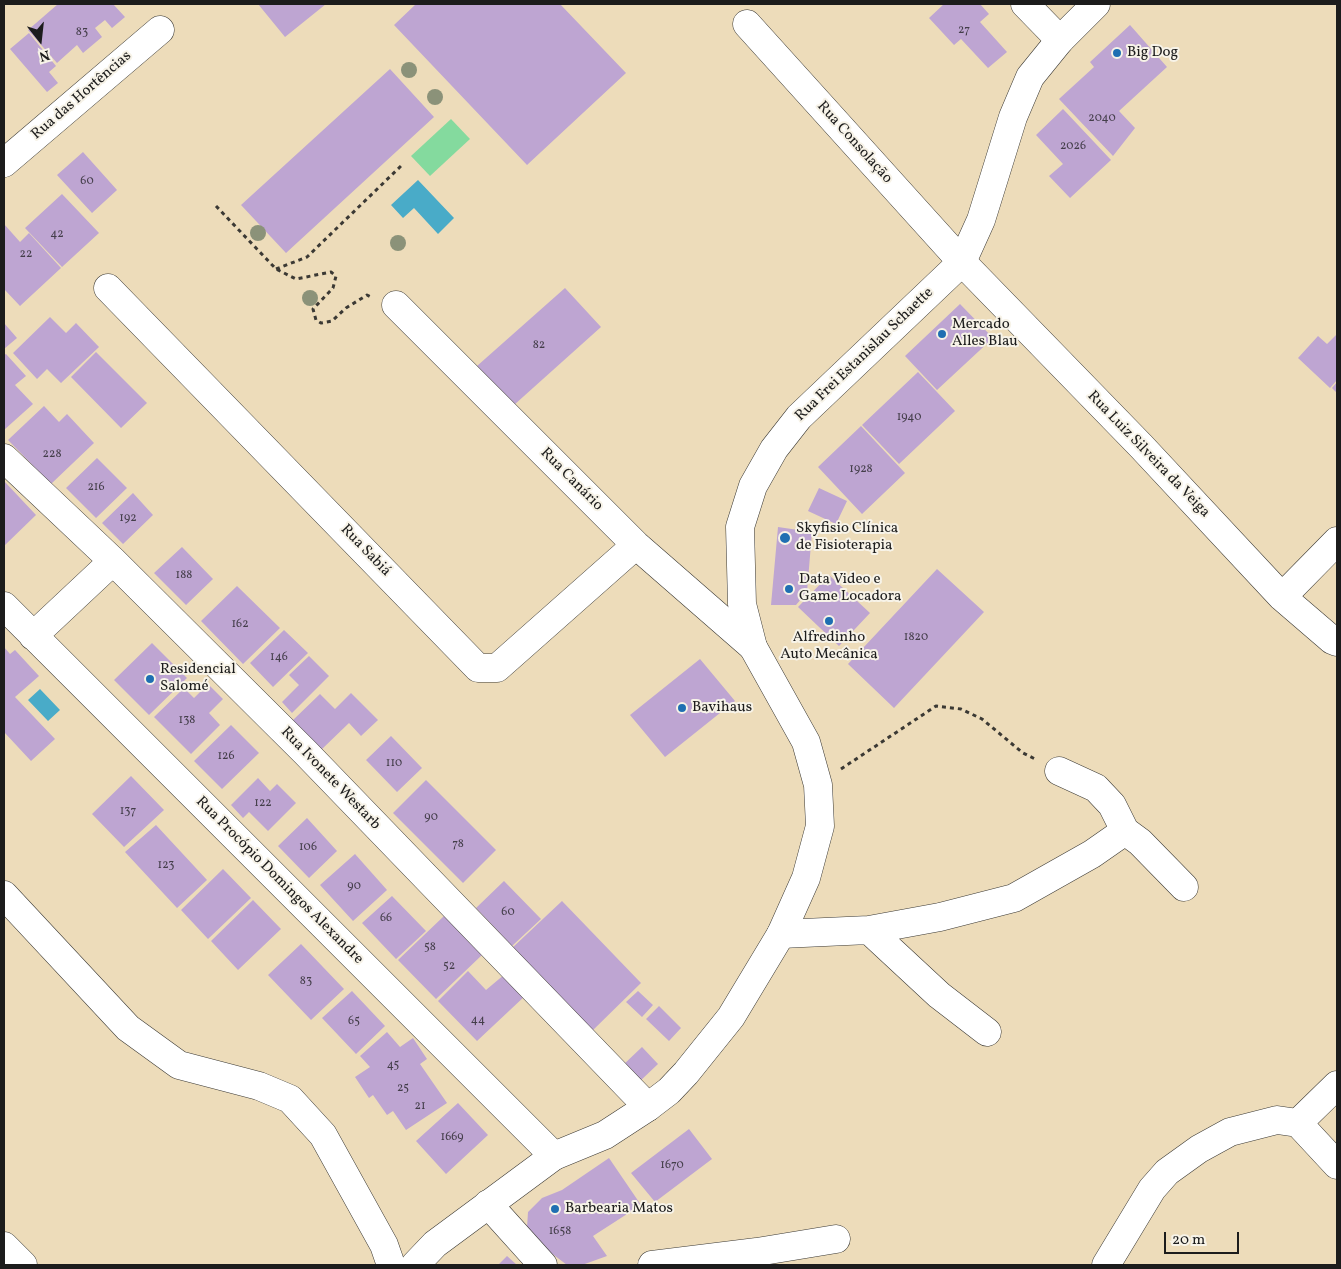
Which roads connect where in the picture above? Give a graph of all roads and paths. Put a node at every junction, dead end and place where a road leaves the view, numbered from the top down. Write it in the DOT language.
graph roads {
  1 [pos="1026,4"];
  2 [pos="1096,4"];
  3 [pos="747,24"];
  4 [pos="160,30"];
  5 [pos="1060,40"];
  6 [pos="4,164"];
  7 [pos="402,165"];
  8 [pos="216,206"];
  9 [pos="962,262"];
  10 [pos="276,269"];
  11 [pos="108,288"];
  12 [pos="396,305"];
  13 [pos="4,458"];
  14 [pos="1337,541"];
  15 [pos="636,545"];
  16 [pos="113,561"];
  17 [pos="1282,597"];
  18 [pos="4,606"];
  19 [pos="33,636"];
  20 [pos="1337,642"];
  21 [pos="752,648"];
  22 [pos="1059,771"];
  23 [pos="818,785"];
  24 [pos="1125,831"];
  25 [pos="1184,887"];
  26 [pos="4,895"];
  27 [pos="869,930"];
  28 [pos="781,934"];
  29 [pos="988,1032"];
  30 [pos="1337,1085"];
  31 [pos="648,1107"];
  32 [pos="1298,1123"];
  33 [pos="554,1156"];
  34 [pos="1337,1165"];
  35 [pos="488,1204"];
  36 [pos="836,1239"];
  37 [pos="4,1246"];
  38 [pos="23,1265"];
  39 [pos="391,1265"];
  40 [pos="415,1265"];
  41 [pos="544,1265"];
  42 [pos="652,1265"];
  43 [pos="1106,1265"];
  1 -- 5 [label="street"];
  2 -- 5 [label="street, Rua Frei Estanislau Schaette"];
  3 -- 9 [label="street, Rua Consolação"];
  4 -- 6 [label="street, Rua das Hortências"];
  5 -- 9 [label="street, Rua Frei Estanislau Schaette"];
  7 -- 10 [label="path"];
  8 -- 10 [label="path"];
  9 -- 17 [label="street, Rua Luiz Silveira da Veiga"];
  9 -- 21 [label="street, Rua Frei Estanislau Schaette"];
  10 -- 12 [label="path"];
  11 -- 15 [label="street, Rua Sabiá"];
  12 -- 15 [label="street, Rua Canário"];
  13 -- 16 [label="street, Rua Ivonete Westarb"];
  14 -- 17 [label="street"];
  15 -- 21 [label="street, Rua Canário"];
  16 -- 19 [label="street"];
  16 -- 31 [label="street, Rua Ivonete Westarb"];
  17 -- 20 [label="street, Rua Luiz Silveira da Veiga"];
  18 -- 19 [label="street, Rua Procópio Domingos Alexandre"];
  19 -- 33 [label="street, Rua Procópio Domingos Alexandre"];
  21 -- 23 [label="street, Rua Frei Estanislau Schaette"];
  22 -- 23 [label="path"];
  22 -- 24 [label="street"];
  23 -- 28 [label="street, Rua Frei Estanislau Schaette"];
  24 -- 25 [label="street"];
  24 -- 27 [label="street"];
  26 -- 39 [label="street"];
  27 -- 28 [label="street"];
  27 -- 29 [label="street"];
  28 -- 31 [label="street, Rua Frei Estanislau Schaette"];
  30 -- 32 [label="street"];
  31 -- 33 [label="street, Rua Frei Estanislau Schaette"];
  32 -- 34 [label="street"];
  32 -- 43 [label="street"];
  33 -- 35 [label="street, Rua Frei Estanislau Schaette"];
  35 -- 40 [label="street, Rua Frei Estanislau Schaette"];
  35 -- 41 [label="street"];
  36 -- 42 [label="street"];
  37 -- 38 [label="street"];
}
